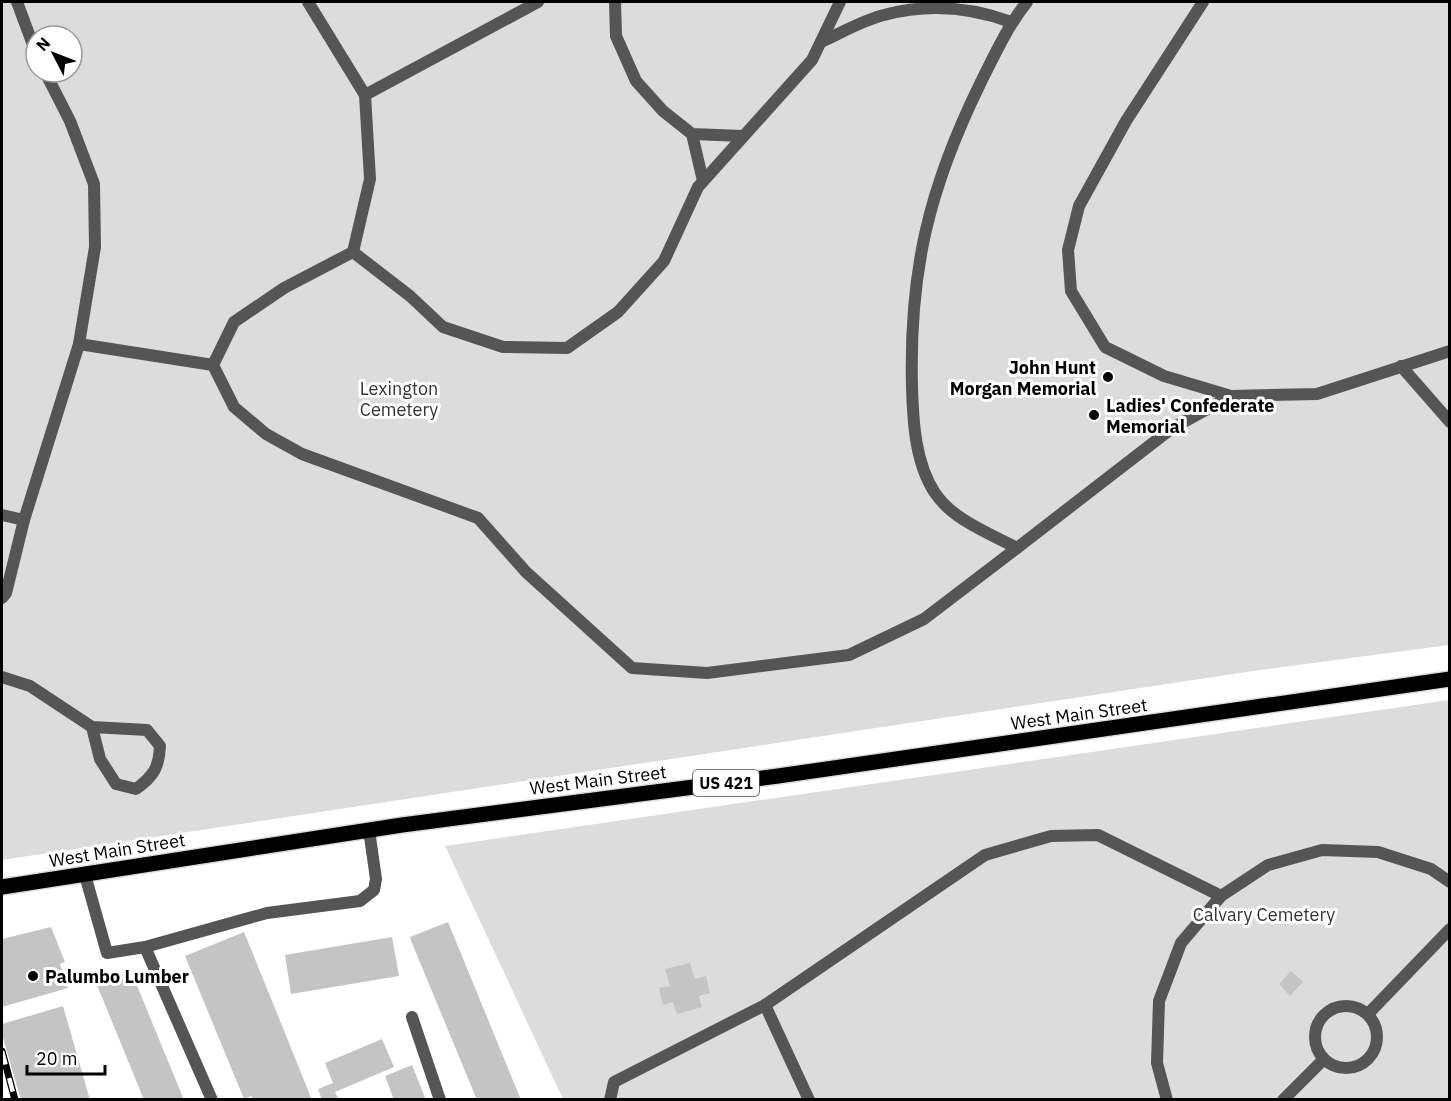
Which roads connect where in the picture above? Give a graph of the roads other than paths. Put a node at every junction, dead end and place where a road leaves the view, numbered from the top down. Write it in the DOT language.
graph roads {
  1 [pos="17,2"];
  2 [pos="308,2"];
  3 [pos="538,2"];
  4 [pos="615,2"];
  5 [pos="840,2"];
  6 [pos="1027,2"];
  7 [pos="1203,2"];
  8 [pos="904,6"];
  9 [pos="1011,22"];
  10 [pos="25,24"];
  11 [pos="821,42"];
  12 [pos="51,84"];
  13 [pos="365,95"];
  14 [pos="692,134"];
  15 [pos="742,136"];
  16 [pos="703,181"];
  17 [pos="353,252"];
  18 [pos="79,345"];
  19 [pos="1449,351"];
  20 [pos="213,365"];
  21 [pos="1401,366"];
  22 [pos="1231,396"];
  23 [pos="1449,422"];
  24 [pos="2,514"];
  25 [pos="24,520"];
  26 [pos="1017,548"];
  27 [pos="2,598"];
  28 [pos="2,677"];
  29 [pos="1449,679"];
  30 [pos="92,727"];
  31 [pos="369,830"];
  32 [pos="85,875"];
  33 [pos="1449,882"];
  34 [pos="2,887"];
  35 [pos="1221,896"];
  36 [pos="1449,929"];
  37 [pos="145,947"];
  38 [pos="765,1005"];
  39 [pos="1368,1014"];
  40 [pos="412,1017"];
  41 [pos="1324,1059"];
  42 [pos="212,1100"];
  43 [pos="440,1100"];
  44 [pos="610,1100"];
  45 [pos="809,1100"];
  46 [pos="1167,1100"];
  47 [pos="1283,1100"];
  1 -- 10 [label="street"];
  2 -- 13 [label="street"];
  3 -- 13 [label="street"];
  4 -- 14 [label="street"];
  5 -- 11 [label="street"];
  6 -- 9 [label="street"];
  7 -- 22 [label="street"];
  8 -- 9 [label="street"];
  8 -- 11 [label="street"];
  9 -- 26 [label="street"];
  11 -- 15 [label="street"];
  12 -- 18 [label="street"];
  13 -- 17 [label="street"];
  14 -- 15 [label="street"];
  14 -- 16 [label="street"];
  15 -- 16 [label="street"];
  16 -- 17 [label="street"];
  17 -- 20 [label="street"];
  18 -- 20 [label="street"];
  18 -- 25 [label="street"];
  19 -- 21 [label="street"];
  20 -- 26 [label="street"];
  21 -- 22 [label="street"];
  21 -- 23 [label="street"];
  22 -- 26 [label="street"];
  24 -- 25 [label="street"];
  25 -- 27 [label="street"];
  28 -- 30 [label="street"];
  29 -- 31 [label="main road, West Main Street / US 421"];
  30 -- 30 [label="street"];
  31 -- 32 [label="main road, West Main Street / US 421"];
  31 -- 37 [label="street"];
  32 -- 34 [label="main road, West Main Street / US 421"];
  32 -- 37 [label="street"];
  33 -- 35 [label="street"];
  35 -- 38 [label="street"];
  35 -- 46 [label="street"];
  36 -- 39 [label="street"];
  37 -- 42 [label="street"];
  38 -- 44 [label="street"];
  38 -- 45 [label="street"];
  39 -- 41 [label="street"];
  39 -- 41 [label="street"];
  40 -- 43 [label="street"];
  41 -- 47 [label="street"];
}
